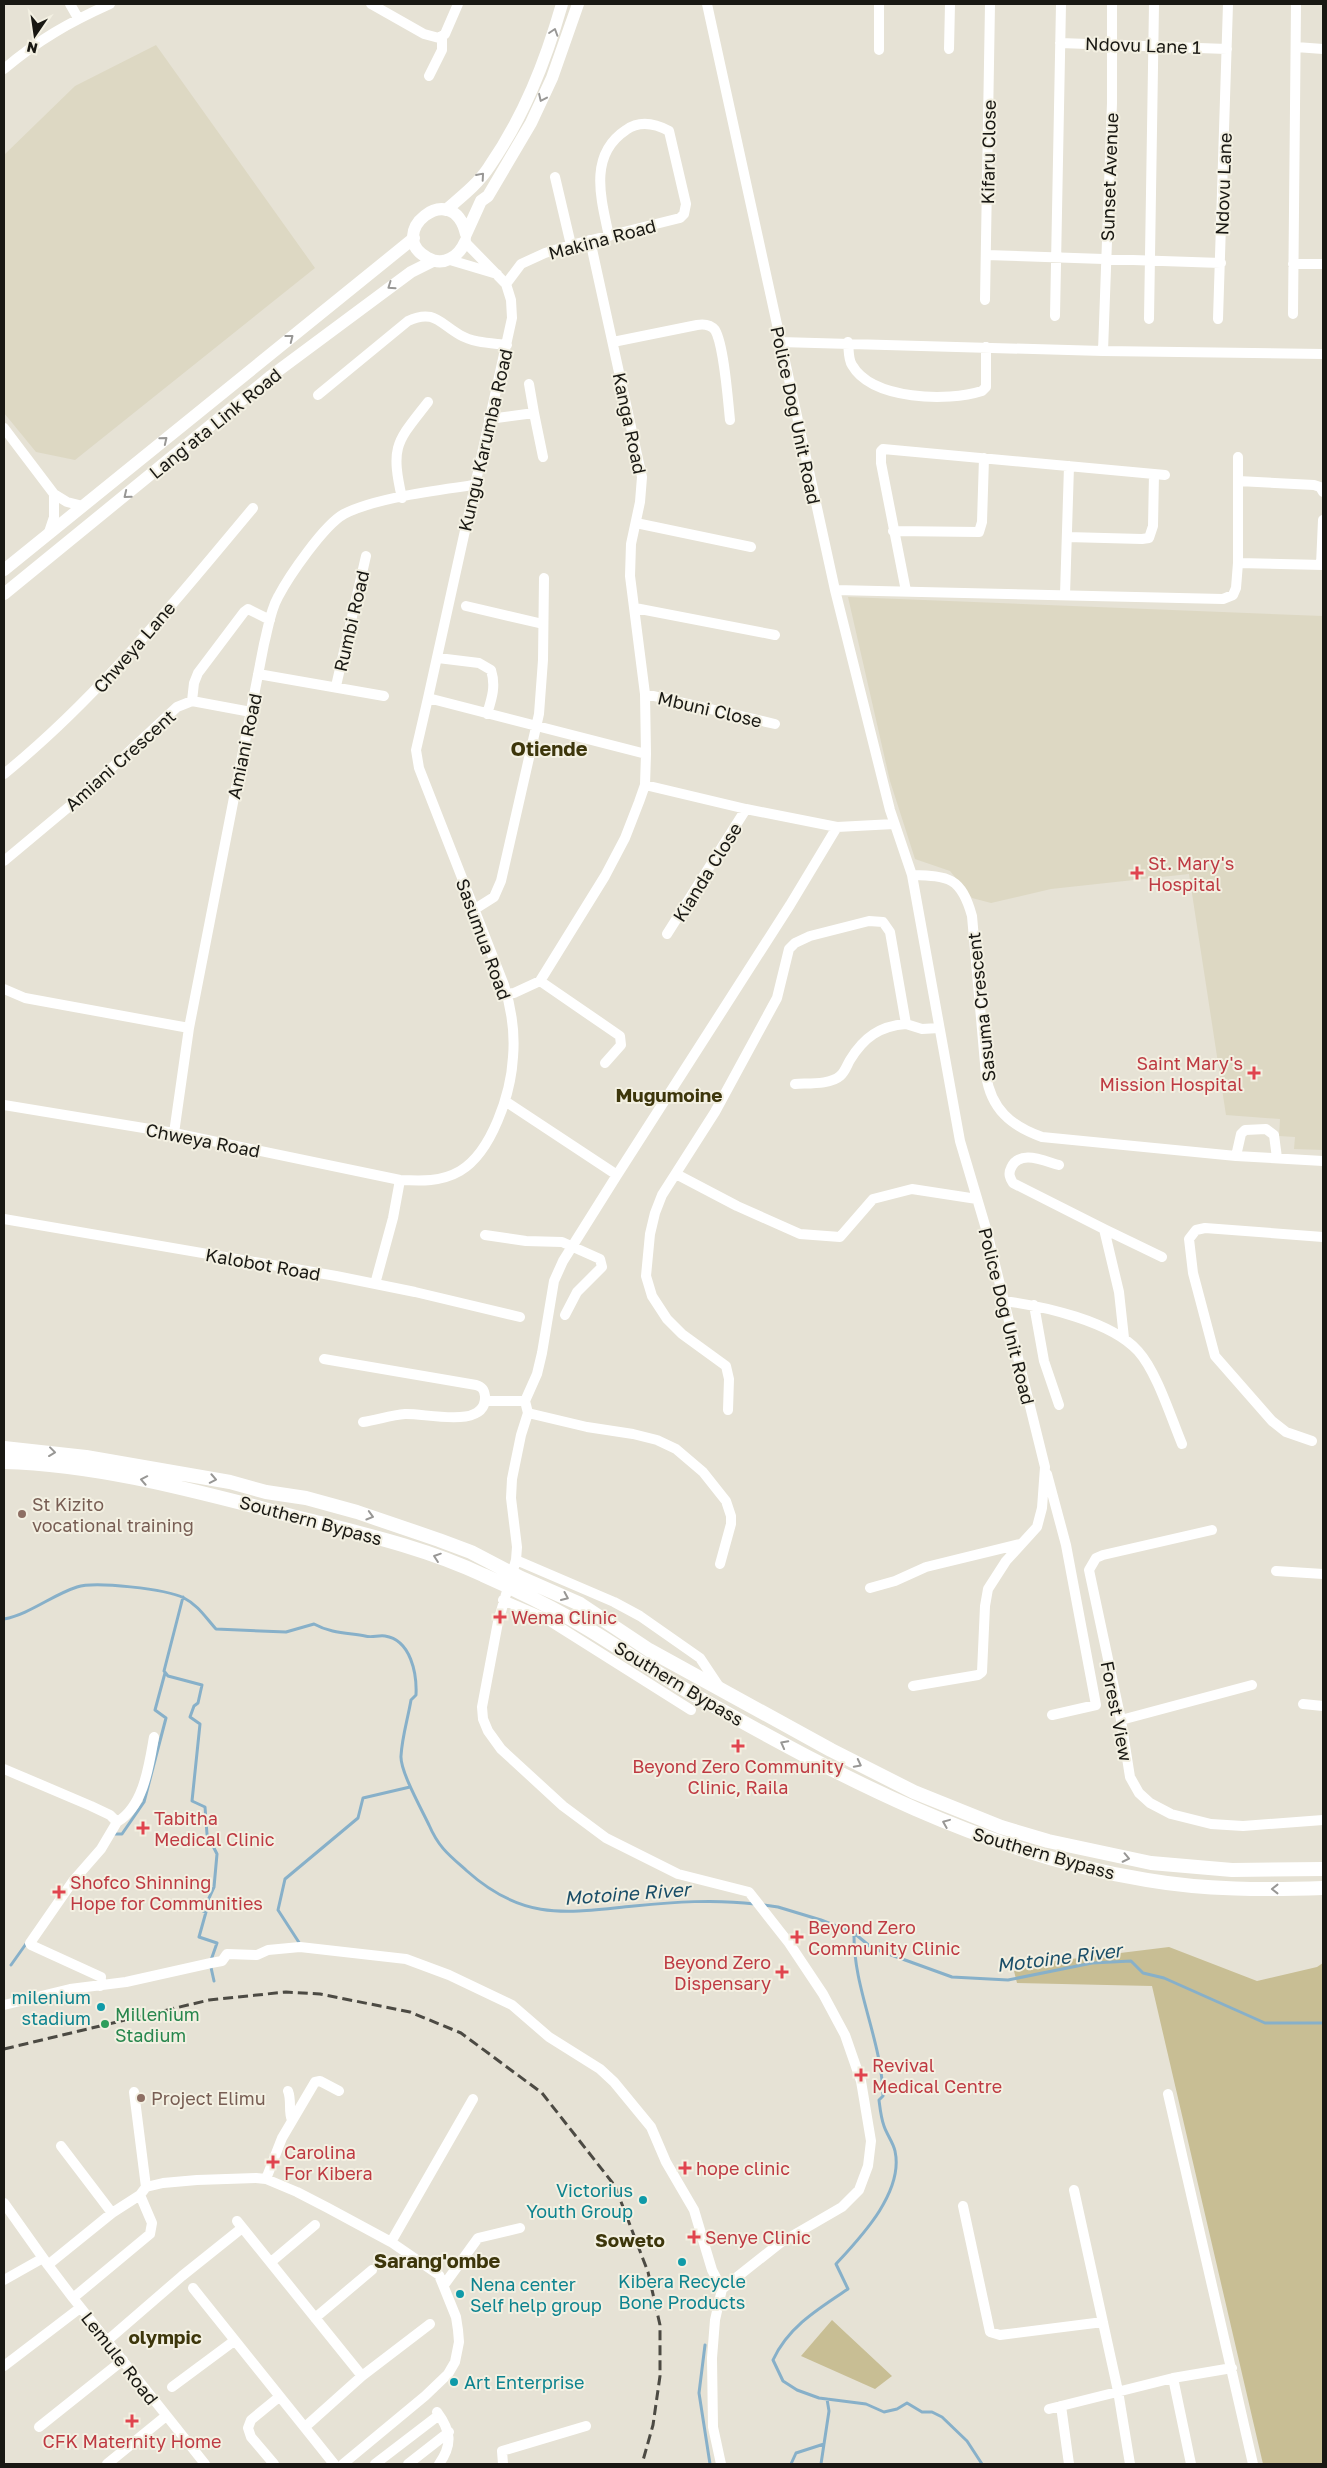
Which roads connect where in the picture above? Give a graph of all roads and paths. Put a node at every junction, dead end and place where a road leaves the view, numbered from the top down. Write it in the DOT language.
graph roads {
  1 [pos="70,4"];
  2 [pos="110,4"];
  3 [pos="372,4"];
  4 [pos="458,4"];
  5 [pos="562,4"];
  6 [pos="578,4"];
  7 [pos="707,4"];
  8 [pos="879,4"];
  9 [pos="950,4"];
  10 [pos="990,4"];
  11 [pos="1061,4"];
  12 [pos="1112,4"];
  13 [pos="1154,4"];
  14 [pos="1228,4"];
  15 [pos="1296,4"];
  16 [pos="78,18"];
  17 [pos="442,36"];
  18 [pos="1060,42"];
  19 [pos="1112,44"];
  20 [pos="1154,45"];
  21 [pos="1296,48"];
  22 [pos="1323,48"];
  23 [pos="949,49"];
  24 [pos="1227,49"];
  25 [pos="879,50"];
  26 [pos="4,69"];
  27 [pos="429,76"];
  28 [pos="555,177"];
  29 [pos="446,210"];
  30 [pos="609,236"];
  31 [pos="414,238"];
  32 [pos="466,238"];
  33 [pos="590,240"];
  34 [pos="571,245"];
  35 [pos="986,255"];
  36 [pos="1057,257"];
  37 [pos="1106,259"];
  38 [pos="450,260"];
  39 [pos="433,261"];
  40 [pos="1151,261"];
  41 [pos="1221,263"];
  42 [pos="1293,264"];
  43 [pos="1323,264"];
  44 [pos="498,274"];
  45 [pos="506,284"];
  46 [pos="985,300"];
  47 [pos="1293,314"];
  48 [pos="1054,316"];
  49 [pos="1149,319"];
  50 [pos="1218,319"];
  51 [pos="613,342"];
  52 [pos="780,342"];
  53 [pos="848,342"];
  54 [pos="506,345"];
  55 [pos="986,347"];
  56 [pos="1104,351"];
  57 [pos="1323,354"];
  58 [pos="529,384"];
  59 [pos="318,394"];
  60 [pos="428,402"];
  61 [pos="534,412"];
  62 [pos="489,419"];
  63 [pos="730,420"];
  64 [pos="4,428"];
  65 [pos="543,457"];
  66 [pos="1238,457"];
  67 [pos="984,458"];
  68 [pos="1069,466"];
  69 [pos="1238,481"];
  70 [pos="474,485"];
  71 [pos="1323,492"];
  72 [pos="54,494"];
  73 [pos="402,498"];
  74 [pos="83,506"];
  75 [pos="253,508"];
  76 [pos="1323,520"];
  77 [pos="636,523"];
  78 [pos="893,530"];
  79 [pos="48,535"];
  80 [pos="1067,536"];
  81 [pos="751,547"];
  82 [pos="366,556"];
  83 [pos="1238,562"];
  84 [pos="1322,565"];
  85 [pos="4,570"];
  86 [pos="544,578"];
  87 [pos="835,590"];
  88 [pos="906,591"];
  89 [pos="4,594"];
  90 [pos="1065,595"];
  91 [pos="466,606"];
  92 [pos="635,608"];
  93 [pos="270,620"];
  94 [pos="543,624"];
  95 [pos="775,635"];
  96 [pos="438,658"];
  97 [pos="258,674"];
  98 [pos="336,686"];
  99 [pos="645,694"];
  100 [pos="384,696"];
  101 [pos="428,698"];
  102 [pos="192,701"];
  103 [pos="251,712"];
  104 [pos="487,714"];
  105 [pos="775,724"];
  106 [pos="537,725"];
  107 [pos="646,754"];
  108 [pos="4,774"];
  109 [pos="644,785"];
  110 [pos="746,810"];
  111 [pos="894,824"];
  112 [pos="837,827"];
  113 [pos="4,861"];
  114 [pos="912,875"];
  115 [pos="475,909"];
  116 [pos="667,934"];
  117 [pos="540,981"];
  118 [pos="4,990"];
  119 [pos="507,994"];
  120 [pos="906,1024"];
  121 [pos="189,1028"];
  122 [pos="938,1028"];
  123 [pos="605,1063"];
  124 [pos="795,1084"];
  125 [pos="505,1101"];
  126 [pos="4,1105"];
  127 [pos="174,1133"];
  128 [pos="1236,1156"];
  129 [pos="1277,1158"];
  130 [pos="1323,1162"];
  131 [pos="1059,1165"];
  132 [pos="676,1174"];
  133 [pos="617,1175"];
  134 [pos="400,1180"];
  135 [pos="977,1199"];
  136 [pos="4,1219"];
  137 [pos="1104,1229"];
  138 [pos="485,1235"];
  139 [pos="1323,1237"];
  140 [pos="573,1246"];
  141 [pos="1162,1257"];
  142 [pos="374,1284"];
  143 [pos="1004,1301"];
  144 [pos="1034,1305"];
  145 [pos="565,1314"];
  146 [pos="520,1316"];
  147 [pos="1124,1338"];
  148 [pos="324,1359"];
  149 [pos="485,1401"];
  150 [pos="525,1401"];
  151 [pos="1059,1405"];
  152 [pos="728,1410"];
  153 [pos="528,1413"];
  154 [pos="363,1422"];
  155 [pos="1312,1441"];
  156 [pos="1182,1444"];
  157 [pos="4,1448"];
  158 [pos="4,1462"];
  159 [pos="1045,1467"];
  160 [pos="1212,1530"];
  161 [pos="1023,1543"];
  162 [pos="516,1560"];
  163 [pos="720,1564"];
  164 [pos="1276,1571"];
  165 [pos="1323,1574"];
  166 [pos="870,1588"];
  167 [pos="503,1600"];
  168 [pos="1252,1685"];
  169 [pos="913,1686"];
  170 [pos="720,1688"];
  171 [pos="1303,1704"];
  172 [pos="1323,1706"];
  173 [pos="692,1710"];
  174 [pos="1052,1715"];
  175 [pos="1120,1720"];
  176 [pos="154,1737"];
  177 [pos="4,1768"];
  178 [pos="1323,1820"];
  179 [pos="117,1822"];
  180 [pos="1323,1869"];
  181 [pos="1323,1888"];
  182 [pos="100,1986"];
  183 [pos="4,2005"];
  184 [pos="339,2090"];
  185 [pos="288,2091"];
  186 [pos="134,2092"];
  187 [pos="1168,2094"];
  188 [pos="472,2098"];
  189 [pos="292,2120"];
  190 [pos="61,2146"];
  191 [pos="266,2179"];
  192 [pos="1074,2190"];
  193 [pos="143,2191"];
  194 [pos="4,2203"];
  195 [pos="963,2206"];
  196 [pos="112,2213"];
  197 [pos="315,2225"];
  198 [pos="520,2228"];
  199 [pos="391,2242"];
  200 [pos="46,2261"];
  201 [pos="272,2262"];
  202 [pos="372,2270"];
  203 [pos="4,2280"];
  204 [pos="444,2285"];
  205 [pos="192,2288"];
  206 [pos="722,2289"];
  207 [pos="73,2298"];
  208 [pos="80,2308"];
  209 [pos="315,2318"];
  210 [pos="1103,2322"];
  211 [pos="430,2324"];
  212 [pos="108,2340"];
  213 [pos="234,2341"];
  214 [pos="123,2360"];
  215 [pos="4,2366"];
  216 [pos="1232,2368"];
  217 [pos="362,2376"];
  218 [pos="1173,2378"];
  219 [pos="172,2387"];
  220 [pos="1118,2391"];
  221 [pos="279,2396"];
  222 [pos="1061,2406"];
  223 [pos="1049,2409"];
  224 [pos="166,2416"];
  225 [pos="586,2426"];
  226 [pos="39,2427"];
  227 [pos="305,2427"];
  228 [pos="449,2432"];
  229 [pos="106,2464"];
  230 [pos="204,2464"];
  231 [pos="274,2464"];
  232 [pos="334,2464"];
  233 [pos="344,2464"];
  234 [pos="375,2464"];
  235 [pos="408,2464"];
  236 [pos="440,2464"];
  237 [pos="503,2464"];
  238 [pos="720,2464"];
  239 [pos="1070,2464"];
  240 [pos="1130,2464"];
  241 [pos="1191,2464"];
  242 [pos="1254,2464"];
  1 -- 16 [label="street"];
  2 -- 16 [label="street"];
  3 -- 17 [label="street"];
  4 -- 17 [label="street"];
  29 -- 5 [label="main road, one-way"];
  6 -- 32 [label="main road, one-way"];
  7 -- 52 [label="street, Police Dog Unit Road"];
  8 -- 25 [label="street"];
  9 -- 23 [label="street"];
  10 -- 35 [label="street, Kifaru Close"];
  11 -- 18 [label="street"];
  12 -- 19 [label="street, Sunset Avenue"];
  13 -- 20 [label="street"];
  14 -- 24 [label="street, Ndovu Lane"];
  15 -- 21 [label="street"];
  16 -- 26 [label="street"];
  17 -- 27 [label="street"];
  18 -- 19 [label="street, Ndovu Lane 1"];
  18 -- 36 [label="street"];
  19 -- 20 [label="street, Ndovu Lane 1"];
  19 -- 37 [label="street, Sunset Avenue"];
  20 -- 24 [label="street, Ndovu Lane 1"];
  20 -- 40 [label="street"];
  21 -- 22 [label="street"];
  21 -- 42 [label="street"];
  24 -- 41 [label="street, Ndovu Lane"];
  28 -- 34 [label="street"];
  29 -- 31 [label="main road"];
  29 -- 32 [label="main road"];
  30 -- 30 [label="street, Makina Road"];
  30 -- 33 [label="street, Makina Road"];
  31 -- 39 [label="main road"];
  74 -- 31 [label="main road, Lang'ata Link Road, one-way"];
  32 -- 38 [label="main road"];
  32 -- 44 [label="street, Kungu Karumba Road"];
  33 -- 34 [label="street, Makina Road"];
  33 -- 51 [label="street, Kanga Road"];
  34 -- 45 [label="street, Makina Road"];
  35 -- 36 [label="street"];
  35 -- 46 [label="street, Kifaru Close"];
  36 -- 37 [label="street"];
  36 -- 48 [label="street"];
  37 -- 40 [label="street"];
  37 -- 56 [label="street, Sunset Avenue"];
  38 -- 39 [label="main road"];
  38 -- 44 [label="street"];
  39 -- 89 [label="main road, Lang'ata Link Road, one-way"];
  40 -- 41 [label="street"];
  40 -- 49 [label="street"];
  41 -- 50 [label="street, Ndovu Lane"];
  42 -- 43 [label="street"];
  42 -- 47 [label="street"];
  44 -- 45 [label="street, Kungu Karumba Road"];
  45 -- 54 [label="street, Kungu Karumba Road"];
  51 -- 63 [label="street"];
  51 -- 77 [label="street, Kanga Road"];
  52 -- 53 [label="street"];
  52 -- 87 [label="street, Police Dog Unit Road"];
  53 -- 55 [label="street"];
  53 -- 55 [label="street"];
  54 -- 59 [label="street"];
  54 -- 62 [label="street, Kungu Karumba Road"];
  55 -- 56 [label="street"];
  56 -- 57 [label="street"];
  58 -- 61 [label="street"];
  60 -- 73 [label="street"];
  61 -- 62 [label="street"];
  61 -- 65 [label="street"];
  62 -- 70 [label="street, Kungu Karumba Road"];
  64 -- 72 [label="street"];
  66 -- 69 [label="street"];
  67 -- 68 [label="street"];
  67 -- 78 [label="street"];
  67 -- 78 [label="street"];
  68 -- 80 [label="street"];
  68 -- 80 [label="street"];
  69 -- 71 [label="street"];
  69 -- 83 [label="street"];
  70 -- 73 [label="street, Amiani Road"];
  70 -- 96 [label="street, Kungu Karumba Road"];
  72 -- 74 [label="street"];
  72 -- 79 [label="street"];
  73 -- 93 [label="street, Amiani Road"];
  74 -- 79 [label="main road, Lang'ata Link Road"];
  75 -- 108 [label="street, Chweya Lane"];
  76 -- 84 [label="street"];
  77 -- 81 [label="street"];
  77 -- 92 [label="street, Kanga Road"];
  78 -- 88 [label="street"];
  79 -- 85 [label="main road, Lang'ata Link Road"];
  80 -- 90 [label="street"];
  82 -- 98 [label="street, Rumbi Road"];
  83 -- 84 [label="street"];
  83 -- 90 [label="street"];
  86 -- 94 [label="street"];
  87 -- 88 [label="street"];
  87 -- 111 [label="street, Police Dog Unit Road"];
  88 -- 90 [label="street"];
  91 -- 94 [label="street"];
  92 -- 95 [label="street"];
  92 -- 99 [label="street, Kanga Road"];
  93 -- 97 [label="street, Amiani Road"];
  93 -- 102 [label="street"];
  94 -- 106 [label="street"];
  96 -- 101 [label="street, Kungu Karumba Road"];
  96 -- 104 [label="street"];
  97 -- 98 [label="street, Rumbi Road"];
  97 -- 103 [label="street, Amiani Road"];
  98 -- 100 [label="street, Rumbi Road"];
  99 -- 105 [label="street, Mbuni Close"];
  99 -- 107 [label="street, Kanga Road"];
  101 -- 104 [label="street"];
  101 -- 115 [label="street, Sasumua Road"];
  102 -- 103 [label="street, Amiani Crescent"];
  102 -- 113 [label="street, Amiani Crescent"];
  103 -- 121 [label="street, Amiani Road"];
  104 -- 106 [label="street"];
  106 -- 107 [label="street"];
  106 -- 115 [label="street"];
  107 -- 109 [label="street, Kanga Road"];
  109 -- 110 [label="street"];
  109 -- 117 [label="street, Kanga Road"];
  110 -- 112 [label="street"];
  110 -- 116 [label="street, Kianda Close"];
  111 -- 112 [label="street"];
  111 -- 114 [label="street"];
  112 -- 133 [label="street"];
  114 -- 122 [label="street, Police Dog Unit Road"];
  114 -- 128 [label="street, Sasuma Crescent"];
  115 -- 119 [label="street, Sasumua Road"];
  117 -- 119 [label="street"];
  117 -- 123 [label="street"];
  118 -- 121 [label="street"];
  119 -- 125 [label="street, Sasumua Road"];
  120 -- 122 [label="street"];
  120 -- 124 [label="street"];
  120 -- 132 [label="street"];
  121 -- 127 [label="street, Amiani Road"];
  122 -- 135 [label="street, Police Dog Unit Road"];
  125 -- 133 [label="street"];
  125 -- 134 [label="street, Sasumua Road"];
  126 -- 127 [label="street, Chweya Road"];
  127 -- 134 [label="street, Chweya Road"];
  128 -- 129 [label="street, Sasuma Crescent"];
  128 -- 129 [label="street"];
  129 -- 130 [label="street, Sasuma Crescent"];
  131 -- 137 [label="street"];
  132 -- 135 [label="street"];
  132 -- 152 [label="street"];
  133 -- 140 [label="street"];
  134 -- 142 [label="street"];
  135 -- 143 [label="street, Police Dog Unit Road"];
  136 -- 142 [label="street, Kalobot Road"];
  137 -- 141 [label="street"];
  137 -- 147 [label="street"];
  138 -- 140 [label="street"];
  139 -- 155 [label="street"];
  140 -- 145 [label="street"];
  140 -- 150 [label="street"];
  142 -- 146 [label="street, Kalobot Road"];
  143 -- 144 [label="street"];
  143 -- 159 [label="street, Police Dog Unit Road"];
  144 -- 147 [label="street"];
  144 -- 151 [label="street"];
  147 -- 156 [label="street"];
  148 -- 149 [label="street"];
  149 -- 150 [label="street"];
  149 -- 154 [label="street"];
  150 -- 153 [label="street"];
  153 -- 162 [label="street"];
  153 -- 163 [label="street"];
  157 -- 170 [label="highway, Southern Bypass, one-way"];
  181 -- 158 [label="highway, Southern Bypass, one-way"];
  159 -- 161 [label="street, Police Dog Unit Road"];
  159 -- 174 [label="street"];
  160 -- 175 [label="street, Forest View"];
  161 -- 166 [label="street"];
  161 -- 169 [label="street, Police Dog Unit Road"];
  162 -- 167 [label="street"];
  162 -- 170 [label="street"];
  164 -- 165 [label="street"];
  167 -- 173 [label="street"];
  167 -- 206 [label="street"];
  168 -- 175 [label="street"];
  170 -- 180 [label="highway, Southern Bypass, one-way"];
  171 -- 172 [label="street"];
  175 -- 178 [label="street, Forest View"];
  176 -- 179 [label="street"];
  177 -- 179 [label="street"];
  179 -- 182 [label="street"];
  182 -- 183 [label="street"];
  182 -- 206 [label="street"];
  184 -- 189 [label="street"];
  185 -- 189 [label="street"];
  186 -- 193 [label="street"];
  187 -- 216 [label="street"];
  188 -- 199 [label="street"];
  189 -- 191 [label="street"];
  190 -- 196 [label="street"];
  191 -- 193 [label="street"];
  191 -- 199 [label="street"];
  192 -- 210 [label="street"];
  193 -- 196 [label="street"];
  193 -- 207 [label="street"];
  194 -- 200 [label="street, Lemule Road"];
  195 -- 210 [label="street"];
  196 -- 200 [label="street"];
  197 -- 201 [label="street"];
  198 -- 204 [label="street"];
  199 -- 204 [label="street"];
  200 -- 203 [label="street"];
  200 -- 207 [label="street, Lemule Road"];
  201 -- 209 [label="street"];
  201 -- 212 [label="street"];
  202 -- 209 [label="street"];
  204 -- 233 [label="street"];
  205 -- 213 [label="street"];
  206 -- 238 [label="street"];
  207 -- 208 [label="street, Lemule Road"];
  208 -- 212 [label="street, Lemule Road"];
  208 -- 215 [label="street"];
  209 -- 217 [label="street"];
  210 -- 220 [label="street"];
  211 -- 217 [label="street"];
  212 -- 214 [label="street, Lemule Road"];
  213 -- 219 [label="street"];
  213 -- 221 [label="street"];
  214 -- 224 [label="street, Lemule Road"];
  214 -- 226 [label="street"];
  216 -- 218 [label="street"];
  216 -- 242 [label="street"];
  217 -- 227 [label="street"];
  218 -- 220 [label="street"];
  218 -- 241 [label="street"];
  220 -- 222 [label="street"];
  220 -- 240 [label="street"];
  221 -- 227 [label="street"];
  221 -- 231 [label="street"];
  222 -- 223 [label="street"];
  222 -- 239 [label="street"];
  224 -- 229 [label="street"];
  224 -- 230 [label="street, Lemule Road"];
  225 -- 237 [label="street"];
  227 -- 232 [label="street"];
  228 -- 234 [label="street"];
  228 -- 235 [label="street"];
  228 -- 236 [label="street"];
}
